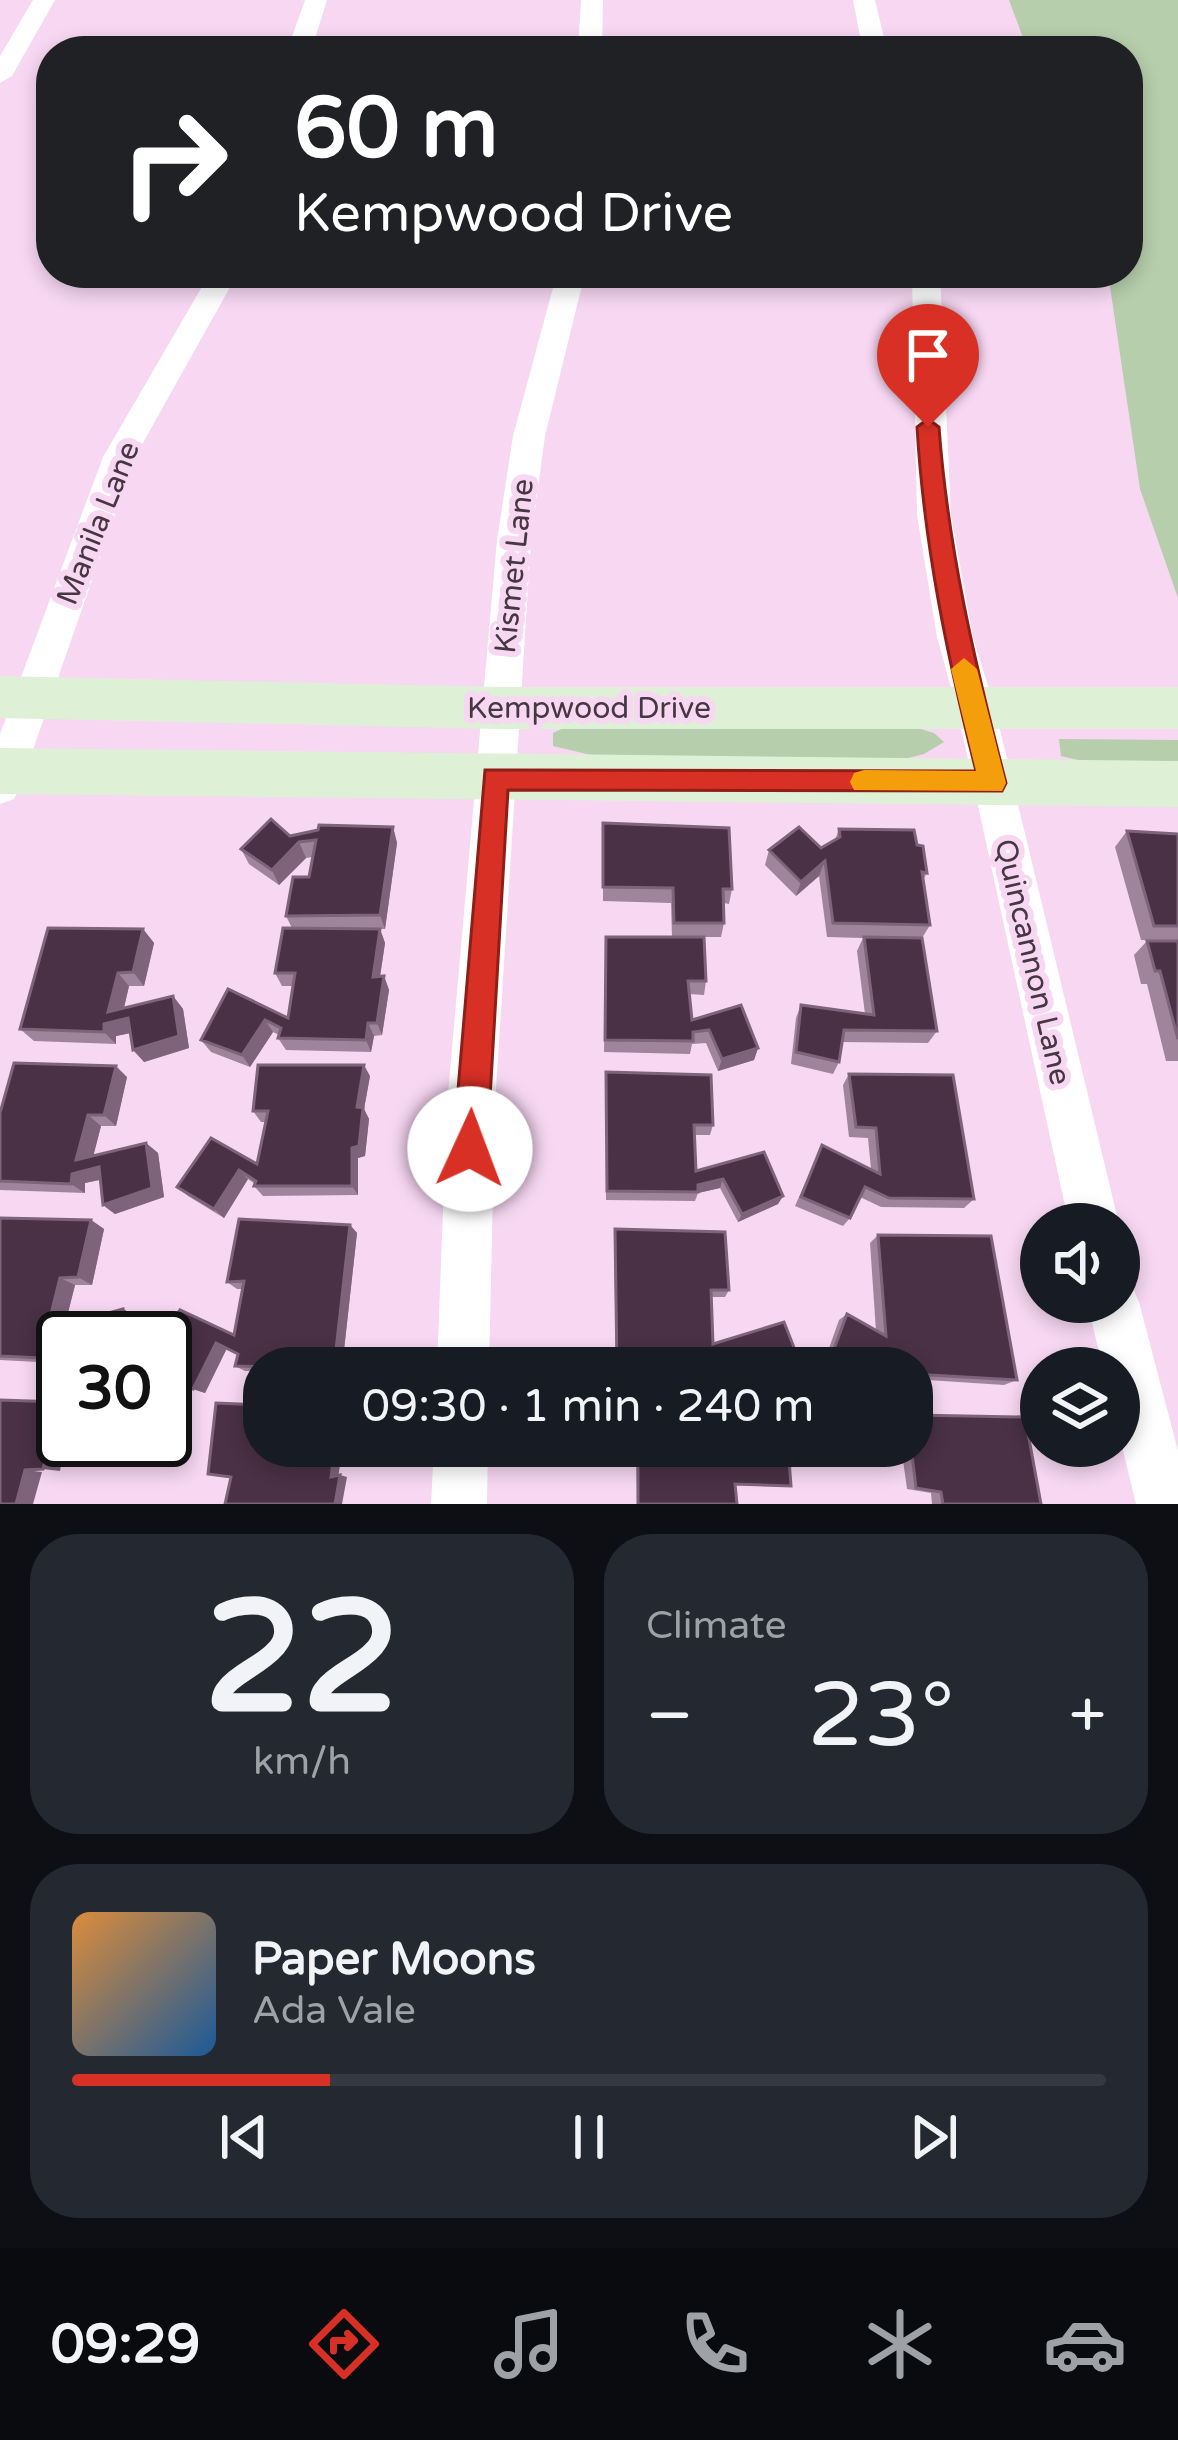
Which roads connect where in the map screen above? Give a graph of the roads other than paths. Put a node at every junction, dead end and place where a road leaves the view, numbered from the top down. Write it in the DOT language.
graph roads {
  1 [pos="44,0"];
  2 [pos="316,0"];
  3 [pos="592,0"];
  4 [pos="864,0"];
  5 [pos="304,36"];
  6 [pos="591,36"];
  7 [pos="872,36"];
  8 [pos="0,76"];
  9 [pos="215,288"];
  10 [pos="568,288"];
  11 [pos="926,288"];
  12 [pos="15,697"];
  13 [pos="1178,708"];
  14 [pos="499,709"];
  15 [pos="976,709"];
  16 [pos="2,776"];
  17 [pos="494,778"];
  18 [pos="992,783"];
  19 [pos="1178,784"];
  20 [pos="1089,1203"];
  21 [pos="1118,1323"];
  22 [pos="464,1347"];
  23 [pos="460,1467"];
  24 [pos="459,1504"];
  25 [pos="1164,1504"];
  1 -- 8 [label="street"];
  2 -- 5 [label="street"];
  3 -- 6 [label="street"];
  4 -- 7 [label="street"];
  9 -- 12 [label="street, Manila Lane"];
  10 -- 14 [label="street, Kismet Lane"];
  11 -- 15 [label="street, Quincannon Lane"];
  12 -- 14 [label="main road, Kempwood Drive"];
  12 -- 16 [label="street, Manila Lane"];
  13 -- 15 [label="main road, Kempwood Drive"];
  14 -- 15 [label="main road, Kempwood Drive"];
  14 -- 17 [label="street, Kismet Lane"];
  15 -- 18 [label="street, Quincannon Lane"];
  16 -- 17 [label="main road"];
  17 -- 18 [label="main road"];
  17 -- 22 [label="street, Kismet Lane"];
  18 -- 19 [label="main road"];
  18 -- 20 [label="street, Quincannon Lane"];
  21 -- 25 [label="street"];
  23 -- 24 [label="street"];
}
